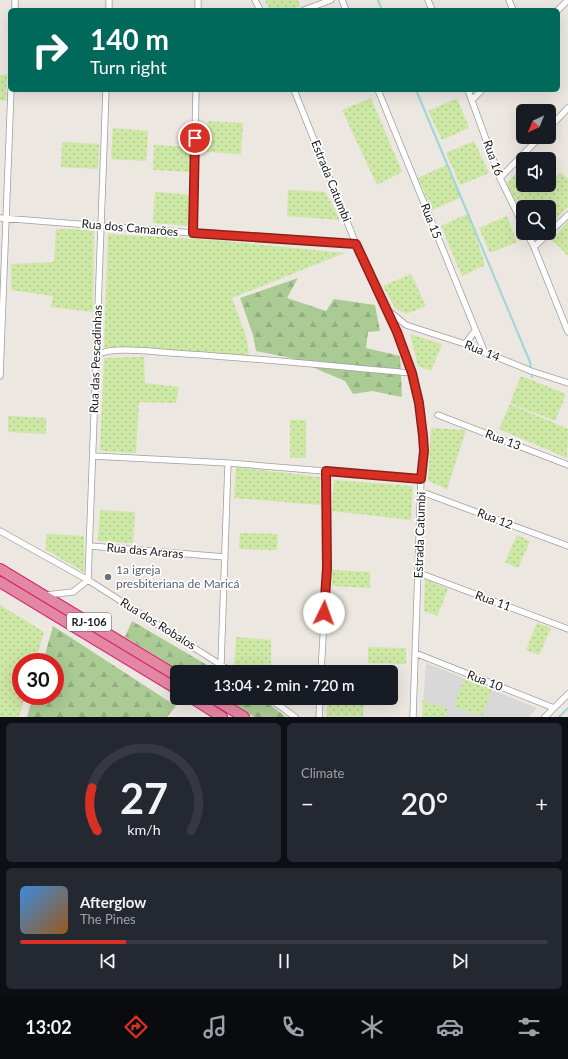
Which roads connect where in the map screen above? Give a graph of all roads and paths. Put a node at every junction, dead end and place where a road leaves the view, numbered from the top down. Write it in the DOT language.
graph roads {
  1 [pos="331,0"];
  2 [pos="568,0"];
  3 [pos="309,8"];
  4 [pos="560,8"];
  5 [pos="11,92"];
  6 [pos="106,92"];
  7 [pos="196,92"];
  8 [pos="295,92"];
  9 [pos="379,92"];
  10 [pos="469,92"];
  11 [pos="480,92"];
  12 [pos="472,100"];
  13 [pos="568,108"];
  14 [pos="556,121"];
  15 [pos="533,144"];
  16 [pos="500,178"];
  17 [pos="516,211"];
  18 [pos="568,215"];
  19 [pos="0,218"];
  20 [pos="6,218"];
  21 [pos="101,225"];
  22 [pos="193,233"];
  23 [pos="530,240"];
  24 [pos="356,244"];
  25 [pos="534,247"];
  26 [pos="387,310"];
  27 [pos="406,324"];
  28 [pos="568,329"];
  29 [pos="476,331"];
  30 [pos="397,332"];
  31 [pos="466,344"];
  32 [pos="484,353"];
  33 [pos="97,355"];
  34 [pos="412,373"];
  35 [pos="0,376"];
  36 [pos="568,384"];
  37 [pos="438,415"];
  38 [pos="93,456"];
  39 [pos="228,463"];
  40 [pos="568,466"];
  41 [pos="326,471"];
  42 [pos="421,479"];
  43 [pos="422,492"];
  44 [pos="0,531"];
  45 [pos="90,546"];
  46 [pos="568,546"];
  47 [pos="225,557"];
  48 [pos="0,569"];
  49 [pos="419,573"];
  50 [pos="88,580"];
  51 [pos="0,582"];
  52 [pos="44,596"];
  53 [pos="568,628"];
  54 [pos="415,654"];
  55 [pos="220,664"];
  56 [pos="321,665"];
  57 [pos="170,672"];
  58 [pos="170,685"];
  59 [pos="568,694"];
  60 [pos="203,705"];
  61 [pos="224,705"];
  62 [pos="279,705"];
  63 [pos="320,705"];
  64 [pos="554,708"];
  65 [pos="222,717"];
  66 [pos="244,717"];
  67 [pos="295,717"];
  68 [pos="319,717"];
  69 [pos="413,717"];
  70 [pos="545,717"];
  1 -- 3 [label="street"];
  2 -- 4 [label="street"];
  5 -- 20 [label="street"];
  6 -- 21 [label="street, Rua das Pescadinhas"];
  7 -- 22 [label="street"];
  8 -- 24 [label="street, Estrada Catumbi"];
  9 -- 29 [label="street, Rua 15"];
  10 -- 12 [label="street, Rua 16"];
  11 -- 12 [label="street"];
  12 -- 16 [label="street, Rua 16"];
  13 -- 14 [label="street"];
  15 -- 16 [label="street"];
  16 -- 17 [label="street, Rua 16"];
  18 -- 25 [label="street"];
  19 -- 20 [label="street, Rua dos Camarões"];
  20 -- 21 [label="street, Rua dos Camarões"];
  20 -- 35 [label="street"];
  21 -- 22 [label="street, Rua dos Camarões"];
  21 -- 33 [label="street, Rua das Pescadinhas"];
  22 -- 24 [label="street, Rua dos Camarões"];
  23 -- 25 [label="street"];
  24 -- 26 [label="street, Estrada Catumbi"];
  25 -- 28 [label="street"];
  26 -- 27 [label="street, Rua 14"];
  26 -- 30 [label="street, Estrada Catumbi"];
  27 -- 30 [label="street"];
  27 -- 31 [label="street, Rua 14"];
  29 -- 31 [label="street"];
  29 -- 32 [label="street, Rua 15"];
  30 -- 34 [label="street, Estrada Catumbi"];
  31 -- 32 [label="street, Rua 14"];
  32 -- 36 [label="street, Rua 14"];
  33 -- 34 [label="street"];
  33 -- 38 [label="street, Rua das Pescadinhas"];
  34 -- 42 [label="street, Estrada Catumbi"];
  37 -- 40 [label="street, Rua 13"];
  38 -- 39 [label="street"];
  38 -- 45 [label="street, Rua das Pescadinhas"];
  39 -- 41 [label="street"];
  39 -- 47 [label="street"];
  41 -- 42 [label="street"];
  41 -- 56 [label="street"];
  42 -- 43 [label="street, Estrada Catumbi"];
  43 -- 46 [label="street, Rua 12"];
  43 -- 49 [label="street, Estrada Catumbi"];
  44 -- 50 [label="street, Rua dos Robalos"];
  45 -- 47 [label="street, Rua das Araras"];
  45 -- 50 [label="street, Rua das Pescadinhas"];
  47 -- 55 [label="street"];
  48 -- 52 [label="highway, RJ-106"];
  49 -- 53 [label="street, Rua 11"];
  49 -- 54 [label="street, Estrada Catumbi"];
  50 -- 52 [label="street"];
  50 -- 55 [label="street, Rua dos Robalos"];
  51 -- 58 [label="highway, RJ-106"];
  52 -- 57 [label="highway, RJ-106"];
  54 -- 64 [label="street, Rua 10"];
  54 -- 69 [label="street, Estrada Catumbi"];
  59 -- 64 [label="street"];
  60 -- 65 [label="highway"];
  61 -- 66 [label="highway"];
  62 -- 67 [label="street"];
  63 -- 68 [label="street"];
  64 -- 70 [label="street"];
}
